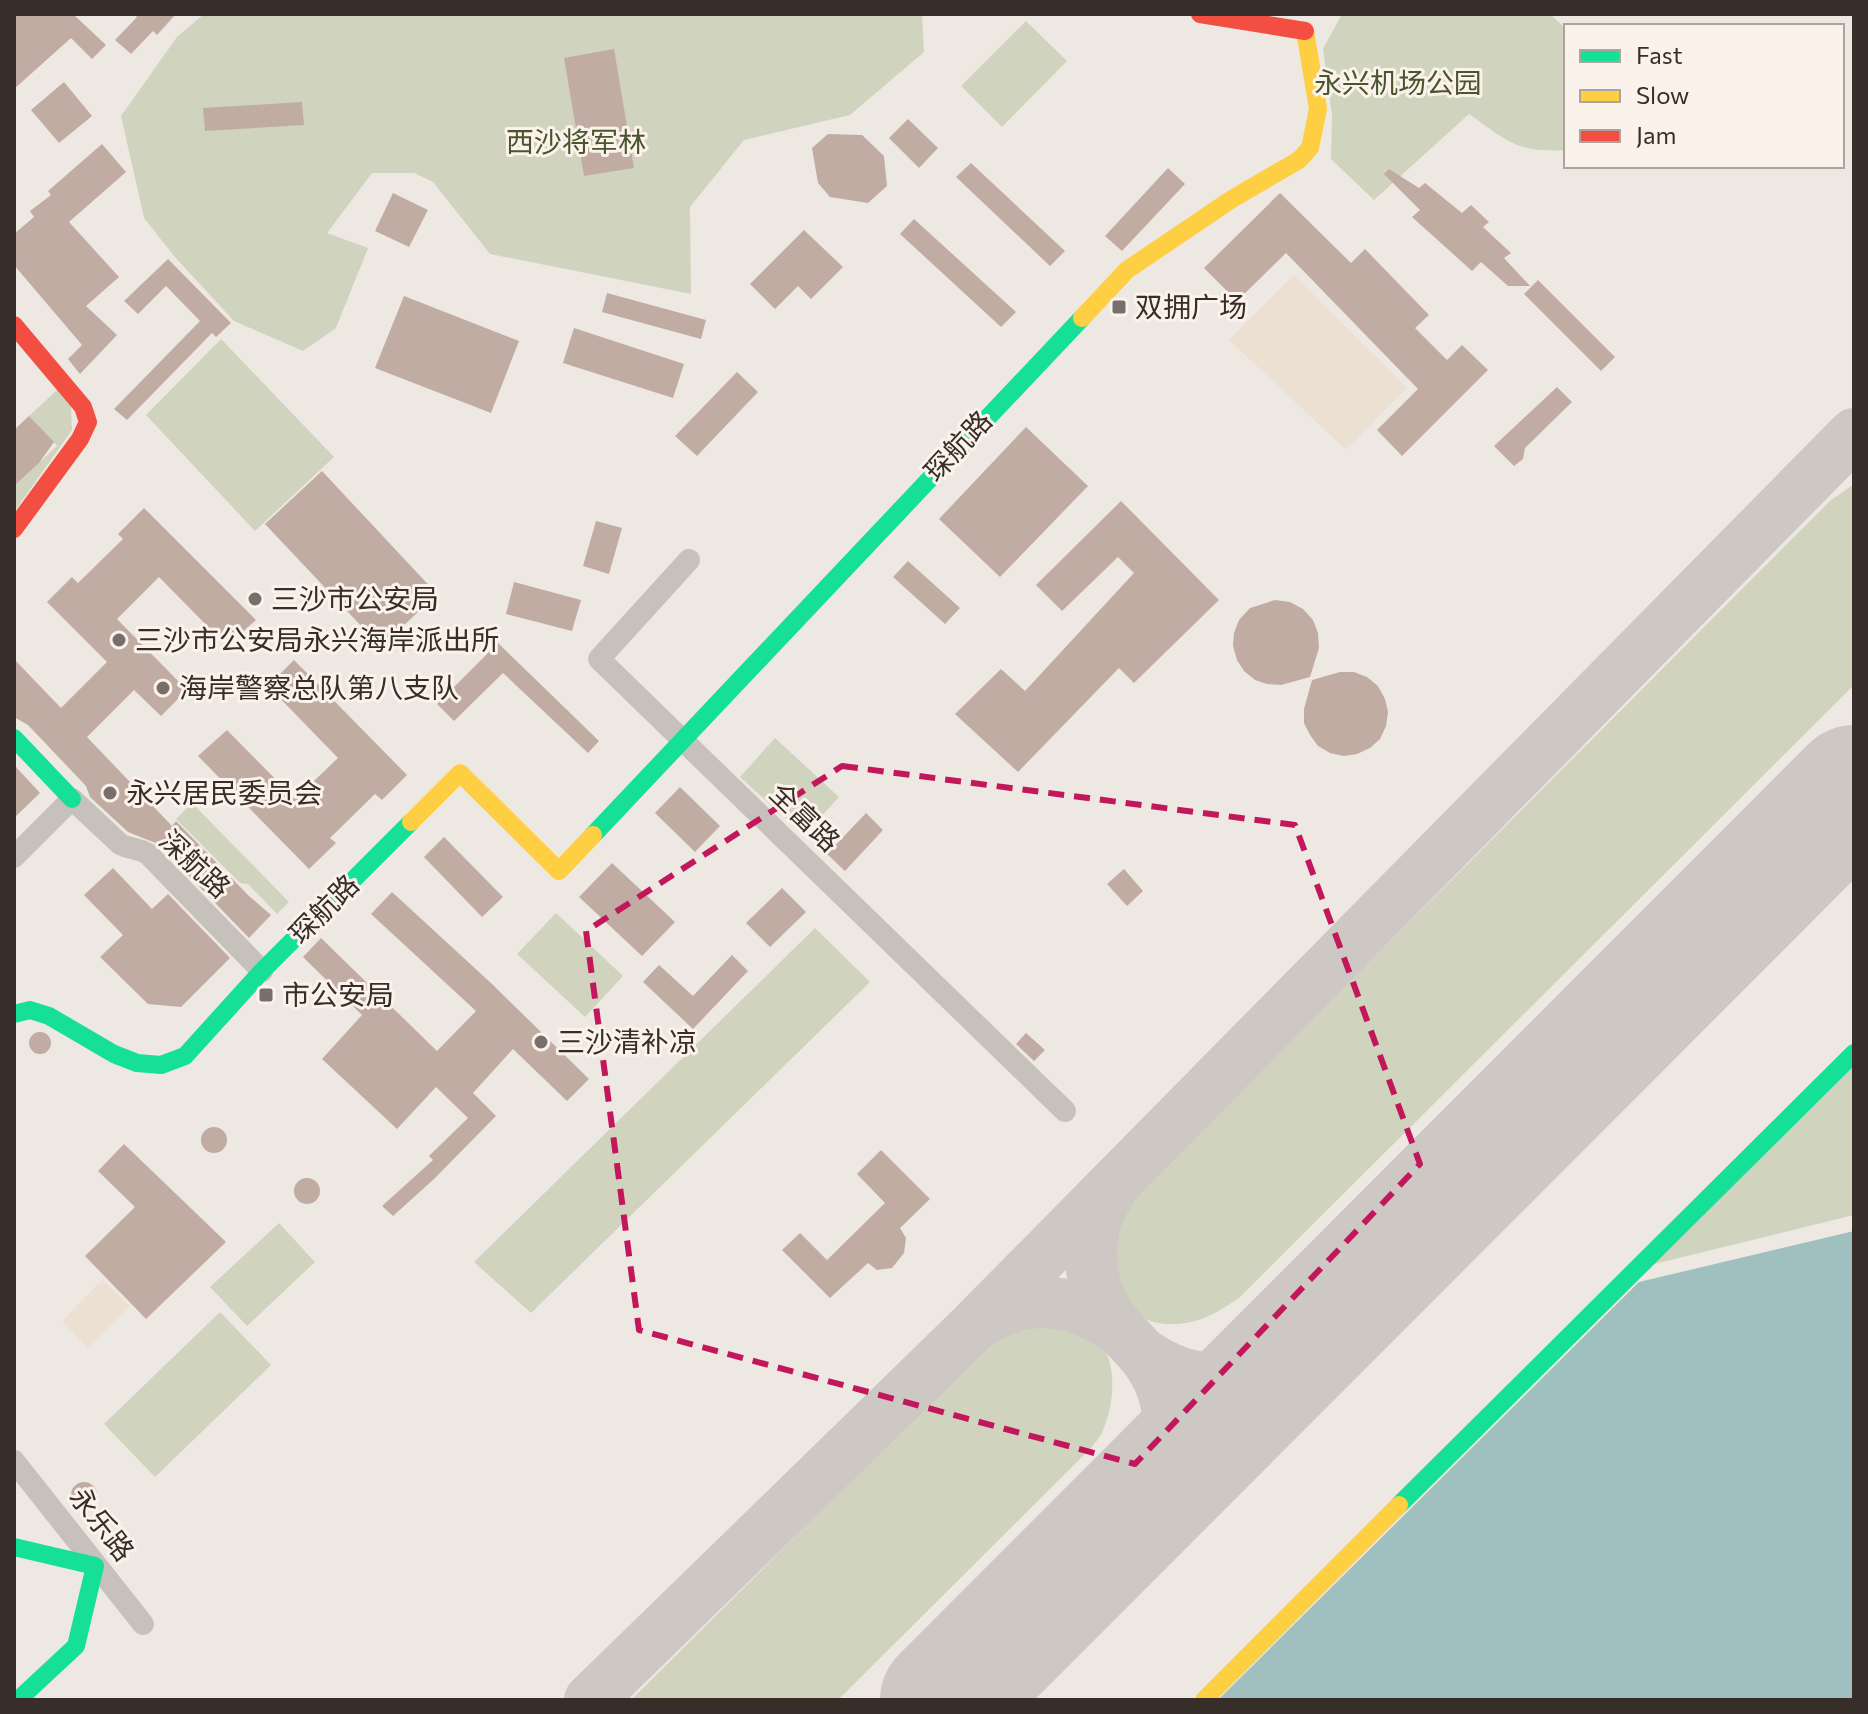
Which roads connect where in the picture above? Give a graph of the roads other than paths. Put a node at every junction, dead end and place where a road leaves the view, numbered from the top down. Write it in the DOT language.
graph roads {
  1 [pos="1200,14"];
  2 [pos="1317,14"];
  3 [pos="1305,31"];
  4 [pos="14,325"];
  5 [pos="14,529"];
  6 [pos="689,560"];
  7 [pos="14,738"];
  8 [pos="681,740"];
  9 [pos="72,799"];
  10 [pos="14,857"];
  11 [pos="262,971"];
  12 [pos="14,1014"];
  13 [pos="1854,1053"];
  14 [pos="1065,1111"];
  15 [pos="14,1461"];
  16 [pos="14,1547"];
  17 [pos="95,1566"];
  18 [pos="143,1624"];
  19 [pos="18,1700"];
  20 [pos="1204,1700"];
  1 -- 3 [label="street"];
  2 -- 3 [label="street"];
  3 -- 8 [label="street, 琛航路"];
  4 -- 5 [label="street"];
  6 -- 8 [label="street, 全富路"];
  7 -- 9 [label="street"];
  8 -- 11 [label="street, 琛航路"];
  8 -- 14 [label="street, 全富路"];
  9 -- 10 [label="street"];
  9 -- 11 [label="street, 深航路"];
  11 -- 12 [label="street, 琛航路"];
  13 -- 20 [label="street"];
  15 -- 17 [label="street, 永乐路"];
  16 -- 17 [label="street"];
  17 -- 18 [label="street, 永乐路"];
  17 -- 19 [label="street"];
}
